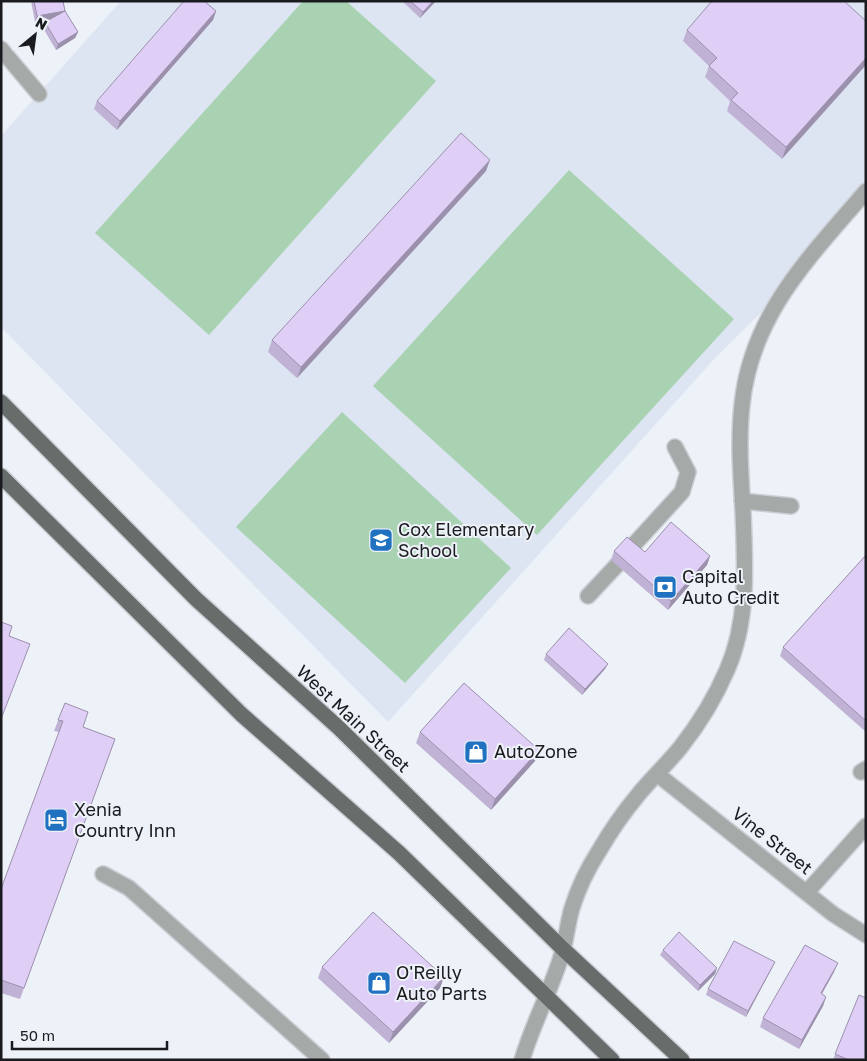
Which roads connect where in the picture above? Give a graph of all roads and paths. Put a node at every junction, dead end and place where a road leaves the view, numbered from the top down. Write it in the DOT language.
graph roads {
  1 [pos="1,49"];
  2 [pos="39,94"];
  3 [pos="866,191"];
  4 [pos="1,402"];
  5 [pos="675,447"];
  6 [pos="1,476"];
  7 [pos="742,501"];
  8 [pos="791,506"];
  9 [pos="629,550"];
  10 [pos="617,565"];
  11 [pos="588,596"];
  12 [pos="657,774"];
  13 [pos="866,826"];
  14 [pos="103,874"];
  15 [pos="807,892"];
  16 [pos="866,935"];
  17 [pos="563,949"];
  18 [pos="546,995"];
  19 [pos="322,1060"];
  20 [pos="522,1060"];
  21 [pos="612,1060"];
  22 [pos="682,1060"];
  1 -- 2 [label="street"];
  3 -- 7 [label="street"];
  4 -- 17 [label="main road, West Main Street"];
  5 -- 9 [label="street"];
  6 -- 18 [label="main road"];
  7 -- 8 [label="street"];
  7 -- 12 [label="street"];
  10 -- 11 [label="street"];
  12 -- 15 [label="street, Vine Street"];
  12 -- 17 [label="street"];
  13 -- 15 [label="street"];
  14 -- 19 [label="street"];
  15 -- 16 [label="street, Vine Street"];
  17 -- 18 [label="street"];
  17 -- 22 [label="main road, West Main Street"];
  18 -- 20 [label="street"];
  18 -- 21 [label="main road"];
}
